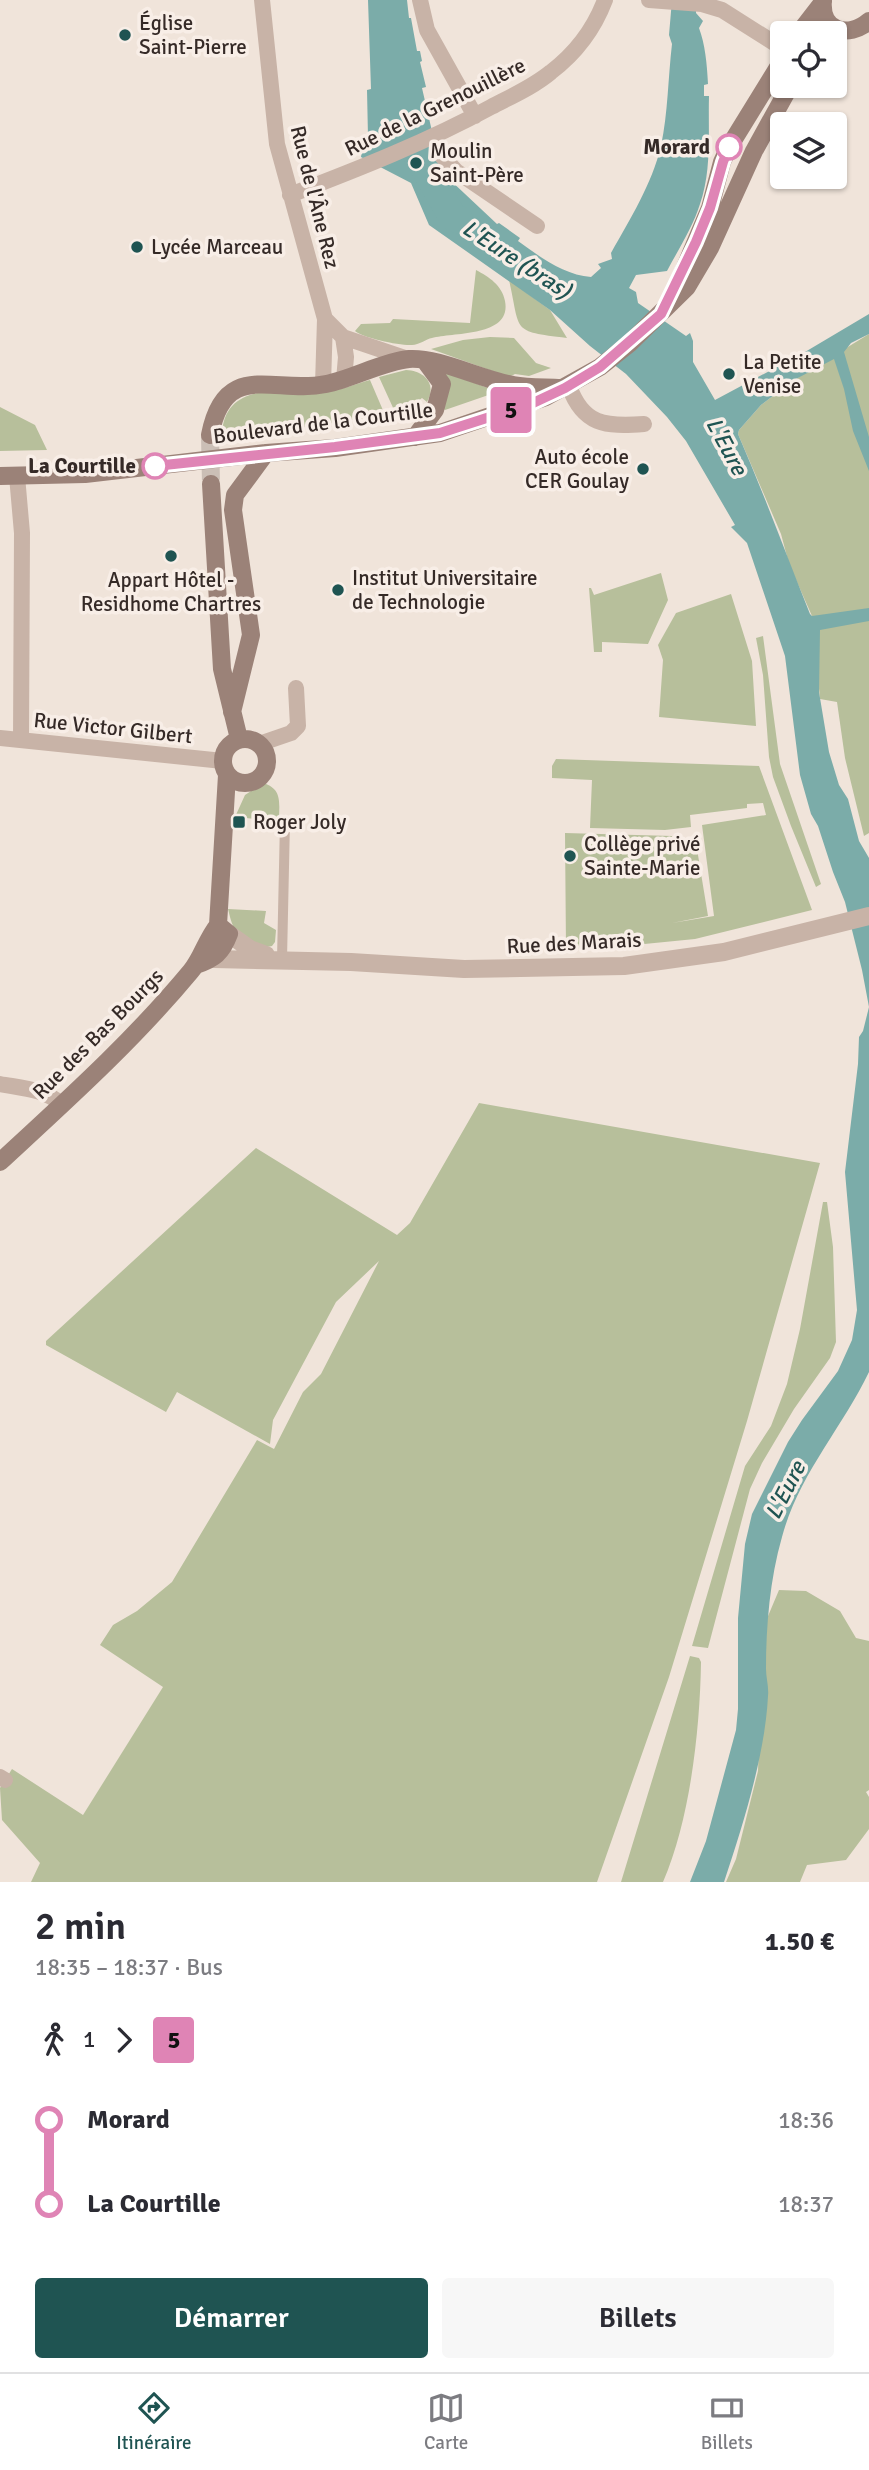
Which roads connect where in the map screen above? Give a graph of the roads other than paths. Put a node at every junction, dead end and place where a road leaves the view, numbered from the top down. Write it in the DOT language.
graph roads {
  1 [pos="262,0"];
  2 [pos="420,0"];
  3 [pos="605,0"];
  4 [pos="649,0"];
  5 [pos="669,1"];
  6 [pos="823,1"];
  7 [pos="808,21"];
  8 [pos="828,21"];
  9 [pos="866,31"];
  10 [pos="847,32"];
  11 [pos="770,40"];
  12 [pos="770,80"];
  13 [pos="783,98"];
  14 [pos="475,116"];
  15 [pos="435,135"];
  16 [pos="290,195"];
  17 [pos="537,226"];
  18 [pos="661,314"];
  19 [pos="325,319"];
  20 [pos="343,337"];
  21 [pos="416,360"];
  22 [pos="344,380"];
  23 [pos="323,385"];
  24 [pos="567,387"];
  25 [pos="644,424"];
  26 [pos="210,435"];
  27 [pos="415,437"];
  28 [pos="266,453"];
  29 [pos="9,476"];
  30 [pos="211,484"];
  31 [pos="296,688"];
  32 [pos="232,712"];
  33 [pos="0,738"];
  34 [pos="239,739"];
  35 [pos="21,740"];
  36 [pos="260,744"];
  37 [pos="225,768"];
  38 [pos="247,783"];
  39 [pos="226,820"];
  40 [pos="285,821"];
  41 [pos="869,916"];
  42 [pos="223,930"];
  43 [pos="214,959"];
  44 [pos="279,959"];
  45 [pos="196,965"];
  46 [pos="0,1084"];
  47 [pos="62,1105"];
  48 [pos="0,1162"];
  1 -- 16 [label="street, Rue de l'Âne Rez"];
  2 -- 14 [label="street"];
  3 -- 14 [label="street, Rue de la Grenouillère"];
  4 -- 5 [label="street"];
  5 -- 11 [label="street"];
  6 -- 7 [label="main road"];
  6 -- 8 [label="main road"];
  9 -- 10 [label="main road"];
  12 -- 18 [label="main road, Boulevard de la Courtille"];
  13 -- 18 [label="main road, Boulevard de la Courtille"];
  14 -- 15 [label="street, Rue de la Grenouillère"];
  15 -- 16 [label="street, Rue de la Grenouillère"];
  15 -- 17 [label="street"];
  16 -- 19 [label="street, Rue de l'Âne Rez"];
  18 -- 24 [label="main road, Boulevard de la Courtille"];
  19 -- 20 [label="street, Rue de l'Âne Rez"];
  19 -- 23 [label="street, Rue de l'Âne Rez"];
  20 -- 21 [label="street, Rue de l'Âne Rez"];
  20 -- 22 [label="street"];
  21 -- 22 [label="main road"];
  21 -- 24 [label="main road"];
  21 -- 27 [label="main road"];
  22 -- 23 [label="main road"];
  23 -- 26 [label="main road"];
  24 -- 25 [label="street"];
  24 -- 27 [label="main road, Boulevard de la Courtille"];
  27 -- 28 [label="main road, Boulevard de la Courtille"];
  28 -- 29 [label="main road, Boulevard de la Courtille"];
  28 -- 32 [label="main road"];
  29 -- 35 [label="street"];
  30 -- 32 [label="main road"];
  31 -- 36 [label="street"];
  32 -- 34 [label="main road"];
  33 -- 35 [label="street, Rue Victor Gilbert"];
  34 -- 36 [label="main road"];
  34 -- 37 [label="main road"];
  35 -- 37 [label="street, Rue Victor Gilbert"];
  36 -- 38 [label="main road"];
  37 -- 38 [label="main road"];
  37 -- 39 [label="main road"];
  38 -- 39 [label="main road"];
  39 -- 42 [label="main road"];
  40 -- 44 [label="street"];
  41 -- 44 [label="street, Rue des Marais"];
  42 -- 43 [label="main road"];
  42 -- 44 [label="street, Rue des Marais"];
  42 -- 45 [label="main road, Rue des Bas Bourgs"];
  43 -- 44 [label="street, Rue des Marais"];
  43 -- 45 [label="main road"];
  45 -- 47 [label="main road, Rue des Bas Bourgs"];
  46 -- 47 [label="street"];
  47 -- 48 [label="main road, Rue des Bas Bourgs"];
}
